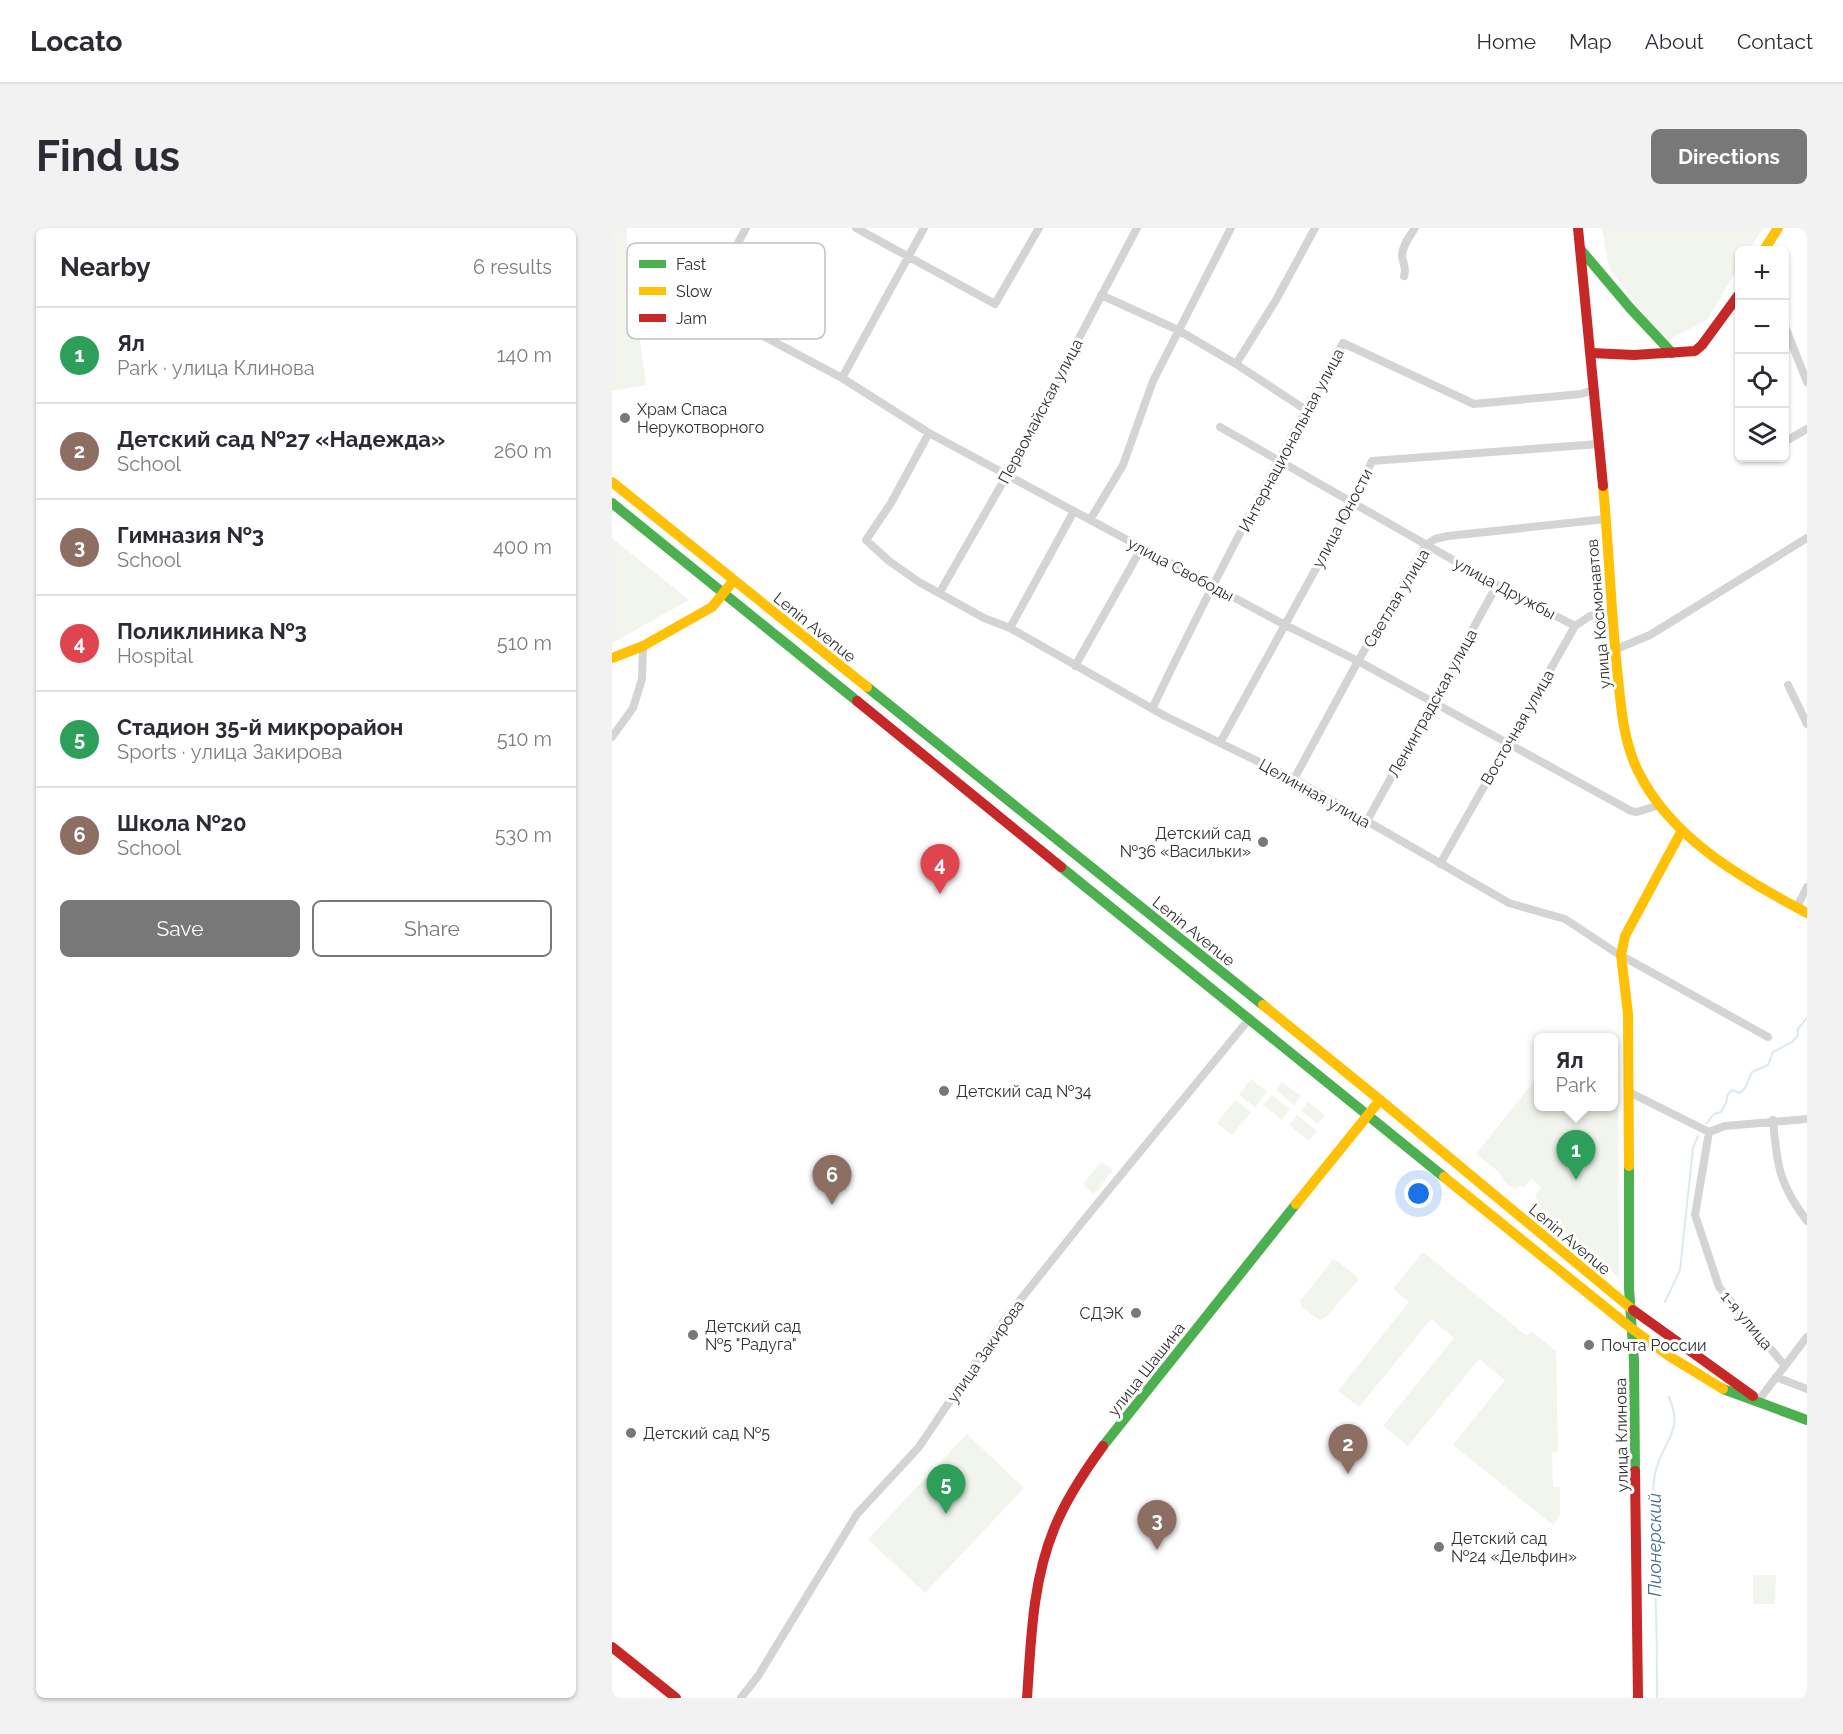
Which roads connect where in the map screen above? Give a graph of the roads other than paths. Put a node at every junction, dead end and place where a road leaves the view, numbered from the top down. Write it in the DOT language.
graph roads {
  1 [pos="746,228"];
  2 [pos="856,228"];
  3 [pos="924,228"];
  4 [pos="1039,228"];
  5 [pos="1137,228"];
  6 [pos="1231,228"];
  7 [pos="1315,228"];
  8 [pos="1415,228"];
  9 [pos="1578,228"];
  10 [pos="1778,228"];
  11 [pos="738,243"];
  12 [pos="1767,246"];
  13 [pos="1580,249"];
  14 [pos="909,255"];
  15 [pos="1404,276"];
  16 [pos="1101,295"];
  17 [pos="1735,300"];
  18 [pos="1178,330"];
  19 [pos="1789,335"];
  20 [pos="769,339"];
  21 [pos="1591,353"];
  22 [pos="1672,353"];
  23 [pos="1236,364"];
  24 [pos="842,378"];
  25 [pos="1807,382"];
  26 [pos="1593,390"];
  27 [pos="1306,410"];
  28 [pos="1220,427"];
  29 [pos="1807,429"];
  30 [pos="929,433"];
  31 [pos="1789,440"];
  32 [pos="1599,444"];
  33 [pos="1278,461"];
  34 [pos="1006,475"];
  35 [pos="612,482"];
  36 [pos="612,503"];
  37 [pos="1352,503"];
  38 [pos="1074,511"];
  39 [pos="1606,519"];
  40 [pos="1090,520"];
  41 [pos="1807,538"];
  42 [pos="1426,545"];
  43 [pos="1141,549"];
  44 [pos="734,580"];
  45 [pos="1497,585"];
  46 [pos="1213,587"];
  47 [pos="940,592"];
  48 [pos="724,594"];
  49 [pos="1612,612"];
  50 [pos="1285,625"];
  51 [pos="1575,626"];
  52 [pos="1010,628"];
  53 [pos="643,646"];
  54 [pos="1614,650"];
  55 [pos="612,658"];
  56 [pos="1358,661"];
  57 [pos="1075,666"];
  58 [pos="1788,685"];
  59 [pos="1433,702"];
  60 [pos="1152,709"];
  61 [pos="1807,724"];
  62 [pos="612,736"];
  63 [pos="1508,742"];
  64 [pos="1220,743"];
  65 [pos="1294,779"];
  66 [pos="1659,805"];
  67 [pos="1367,821"];
  68 [pos="1682,830"];
  69 [pos="1440,864"];
  70 [pos="1807,887"];
  71 [pos="1127,897"];
  72 [pos="1802,910"];
  73 [pos="1117,911"];
  74 [pos="1621,955"];
  75 [pos="1250,1018"];
  76 [pos="1768,1037"];
  77 [pos="1629,1092"];
  78 [pos="1380,1100"];
  79 [pos="1368,1114"];
  80 [pos="1807,1119"];
  81 [pos="1773,1120"];
  82 [pos="1709,1132"];
  83 [pos="1807,1221"];
  84 [pos="1630,1308"];
  85 [pos="1631,1328"];
  86 [pos="1807,1337"];
  87 [pos="1785,1365"];
  88 [pos="1776,1377"];
  89 [pos="1807,1389"];
  90 [pos="1758,1401"];
  91 [pos="1807,1420"];
  92 [pos="612,1647"];
  93 [pos="676,1698"];
  94 [pos="741,1698"];
  95 [pos="1027,1698"];
  96 [pos="1638,1698"];
  1 -- 11 [label="street, улица Свободы"];
  2 -- 14 [label="street"];
  3 -- 14 [label="street"];
  4 -- 14 [label="street"];
  5 -- 16 [label="street, Первомайская улица"];
  6 -- 18 [label="street"];
  7 -- 23 [label="street"];
  8 -- 15 [label="street"];
  9 -- 13 [label="main road, улица Космонавтов"];
  10 -- 12 [label="main road"];
  13 -- 21 [label="main road, улица Космонавтов"];
  13 -- 22 [label="main road"];
  14 -- 24 [label="street"];
  16 -- 18 [label="street"];
  16 -- 34 [label="street, Первомайская улица"];
  17 -- 22 [label="main road"];
  18 -- 23 [label="street"];
  18 -- 40 [label="street"];
  19 -- 25 [label="street"];
  20 -- 24 [label="street, улица Свободы"];
  21 -- 22 [label="main road"];
  21 -- 26 [label="main road, улица Космонавтов"];
  23 -- 27 [label="street"];
  24 -- 30 [label="street, улица Свободы"];
  26 -- 27 [label="street, Интернациональная улица"];
  26 -- 32 [label="main road, улица Космонавтов"];
  27 -- 33 [label="street, Интернациональная улица"];
  28 -- 33 [label="street, улица Дружбы"];
  29 -- 31 [label="street"];
  30 -- 34 [label="street, улица Свободы"];
  30 -- 47 [label="street, Целинная улица"];
  32 -- 37 [label="street, улица Юности"];
  32 -- 39 [label="main road, улица Космонавтов"];
  33 -- 37 [label="street, улица Дружбы"];
  33 -- 46 [label="street, Интернациональная улица"];
  34 -- 38 [label="street, улица Свободы"];
  34 -- 47 [label="street, Первомайская улица"];
  35 -- 44 [label="main road, Lenin Avenue"];
  36 -- 48 [label="main road, Lenin Avenue"];
  37 -- 42 [label="street, улица Дружбы"];
  37 -- 50 [label="street, улица Юности"];
  38 -- 40 [label="street, улица Свободы"];
  38 -- 52 [label="street"];
  39 -- 42 [label="street, Светлая улица"];
  39 -- 49 [label="main road, улица Космонавтов"];
  40 -- 43 [label="street, улица Свободы"];
  41 -- 54 [label="street"];
  42 -- 45 [label="street, улица Дружбы"];
  42 -- 56 [label="street, Светлая улица"];
  43 -- 46 [label="street, улица Свободы"];
  43 -- 57 [label="street"];
  44 -- 48 [label="main road"];
  44 -- 71 [label="main road, Lenin Avenue"];
  45 -- 51 [label="street, улица Дружбы"];
  45 -- 59 [label="street, Ленинградская улица"];
  46 -- 50 [label="street, улица Свободы"];
  46 -- 60 [label="street, Интернациональная улица"];
  47 -- 52 [label="street, Целинная улица"];
  48 -- 53 [label="main road"];
  48 -- 73 [label="main road, Lenin Avenue"];
  49 -- 51 [label="street"];
  49 -- 54 [label="main road, улица Космонавтов"];
  50 -- 56 [label="street, улица Свободы"];
  50 -- 64 [label="street, улица Юности"];
  51 -- 63 [label="street, Восточная улица"];
  52 -- 57 [label="street, Целинная улица"];
  53 -- 55 [label="main road"];
  53 -- 62 [label="street"];
  54 -- 66 [label="main road, улица Космонавтов"];
  56 -- 59 [label="street, улица Свободы"];
  56 -- 65 [label="street, Светлая улица"];
  57 -- 60 [label="street, Целинная улица"];
  58 -- 61 [label="street"];
  59 -- 63 [label="street, улица Свободы"];
  59 -- 67 [label="street, Ленинградская улица"];
  60 -- 64 [label="street, Целинная улица"];
  63 -- 66 [label="street, улица Свободы"];
  63 -- 69 [label="street, Восточная улица"];
  64 -- 65 [label="street, Целинная улица"];
  65 -- 67 [label="street, Целинная улица"];
  66 -- 68 [label="main road, улица Космонавтов"];
  67 -- 69 [label="street, Целинная улица"];
  68 -- 72 [label="main road, улица Космонавтов"];
  68 -- 74 [label="main road"];
  69 -- 74 [label="street, Целинная улица"];
  70 -- 72 [label="street"];
  71 -- 73 [label="main road"];
  71 -- 78 [label="main road, Lenin Avenue"];
  73 -- 75 [label="main road, Lenin Avenue"];
  74 -- 76 [label="street, Целинная улица"];
  74 -- 77 [label="main road, улица Клинова"];
  75 -- 79 [label="main road, Lenin Avenue"];
  75 -- 94 [label="street, улица Закирова"];
  77 -- 82 [label="street"];
  77 -- 84 [label="main road, улица Клинова"];
  78 -- 79 [label="main road, улица Шашина"];
  78 -- 84 [label="main road, Lenin Avenue"];
  79 -- 85 [label="main road, Lenin Avenue"];
  79 -- 95 [label="main road, улица Шашина"];
  80 -- 81 [label="street"];
  81 -- 82 [label="street"];
  81 -- 83 [label="street"];
  82 -- 87 [label="street, 1-я улица"];
  84 -- 85 [label="main road, улица Клинова"];
  84 -- 90 [label="main road, Lenin Avenue"];
  85 -- 90 [label="main road, Lenin Avenue"];
  85 -- 96 [label="main road, улица Клинова"];
  86 -- 87 [label="street"];
  87 -- 88 [label="street"];
  88 -- 89 [label="street"];
  88 -- 90 [label="street"];
  90 -- 91 [label="main road, Lenin Avenue"];
  92 -- 93 [label="main road"];
}
